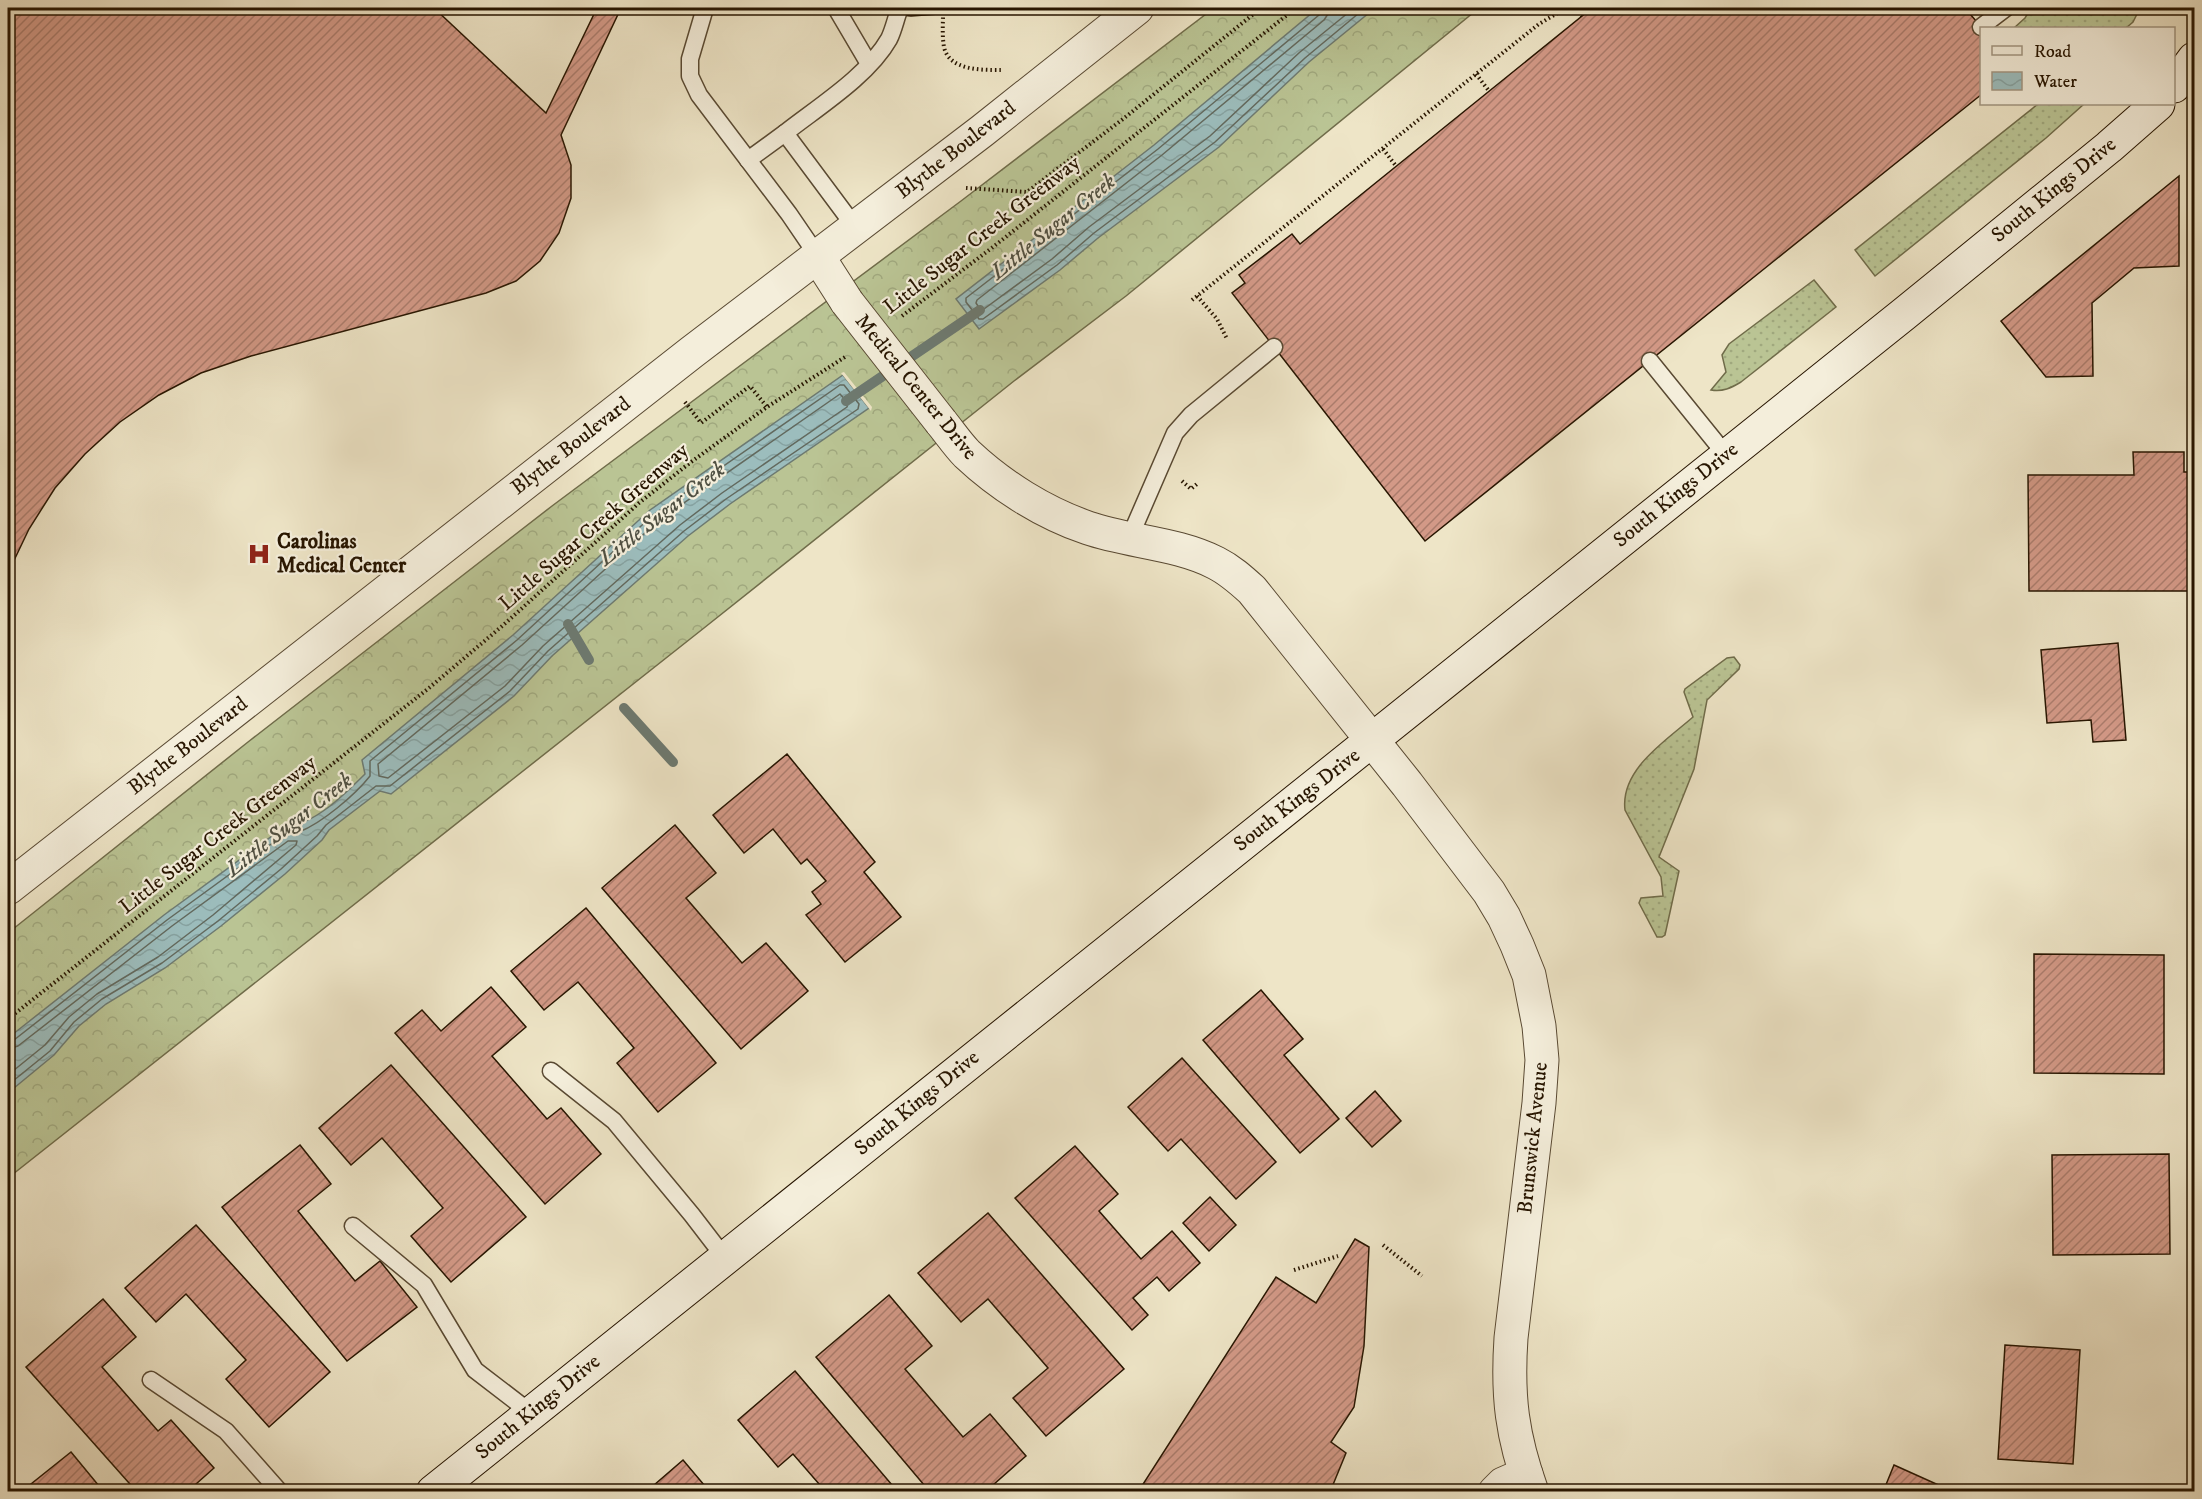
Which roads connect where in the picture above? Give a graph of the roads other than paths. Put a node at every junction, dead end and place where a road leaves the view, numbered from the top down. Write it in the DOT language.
graph roads {
  1 [pos="705,8"];
  2 [pos="836,8"];
  3 [pos="900,8"];
  4 [pos="1137,8"];
  5 [pos="2006,8"];
  6 [pos="1981,27"];
  7 [pos="2194,59"];
  8 [pos="869,64"];
  9 [pos="2175,85"];
  10 [pos="2156,105"];
  11 [pos="785,133"];
  12 [pos="748,160"];
  13 [pos="855,227"];
  14 [pos="817,255"];
  15 [pos="1275,347"];
  16 [pos="1650,361"];
  17 [pos="1726,455"];
  18 [pos="1129,538"];
  19 [pos="1372,740"];
  20 [pos="8,888"];
  21 [pos="551,1071"];
  22 [pos="353,1226"];
  23 [pos="725,1258"];
  24 [pos="151,1380"];
  25 [pos="531,1413"];
  26 [pos="1529,1483"];
  27 [pos="280,1491"];
  28 [pos="433,1491"];
  29 [pos="1495,1491"];
  1 -- 12 [label="lane"];
  2 -- 8 [label="lane"];
  3 -- 8 [label="lane"];
  4 -- 13 [label="street, Blythe Boulevard"];
  5 -- 6 [label="lane"];
  7 -- 9 [label="street"];
  8 -- 11 [label="lane"];
  10 -- 17 [label="street, South Kings Drive"];
  11 -- 12 [label="lane"];
  11 -- 13 [label="lane"];
  12 -- 14 [label="lane"];
  13 -- 14 [label="street, Blythe Boulevard"];
  14 -- 18 [label="street, Medical Center Drive, bridge"];
  14 -- 20 [label="street, Blythe Boulevard"];
  15 -- 18 [label="lane"];
  16 -- 17 [label="lane"];
  17 -- 19 [label="street, South Kings Drive"];
  18 -- 19 [label="street, Medical Center Drive"];
  19 -- 23 [label="street, South Kings Drive"];
  19 -- 26 [label="street, Brunswick Avenue"];
  21 -- 23 [label="lane"];
  22 -- 25 [label="lane"];
  23 -- 25 [label="street, South Kings Drive"];
  24 -- 27 [label="lane"];
  25 -- 28 [label="street, South Kings Drive"];
  26 -- 29 [label="street, Brunswick Avenue"];
}
